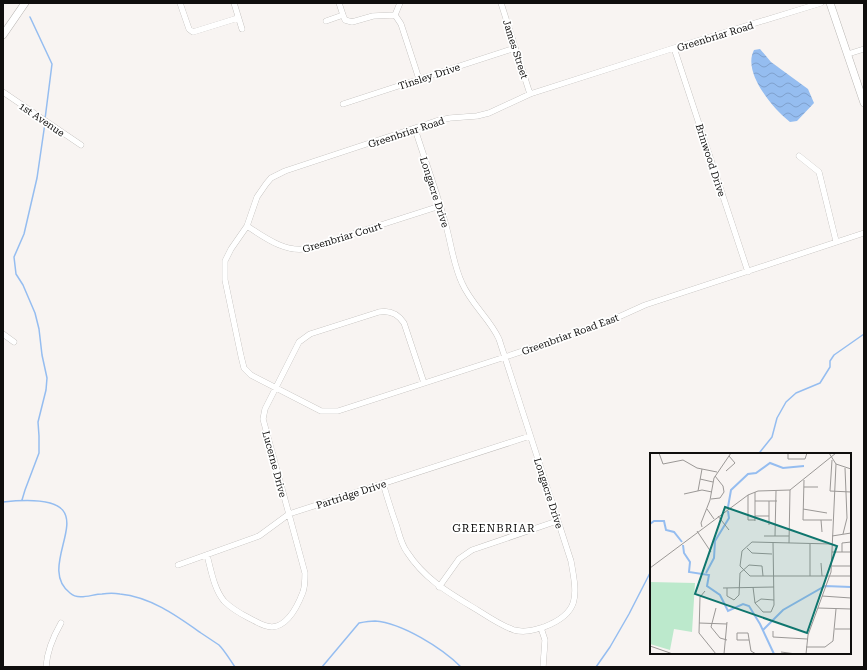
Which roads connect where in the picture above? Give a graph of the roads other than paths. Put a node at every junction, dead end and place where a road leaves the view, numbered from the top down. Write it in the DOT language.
graph roads {
  1 [pos="25,3"];
  2 [pos="180,3"];
  3 [pos="234,3"];
  4 [pos="340,3"];
  5 [pos="400,3"];
  6 [pos="501,3"];
  7 [pos="820,3"];
  8 [pos="830,3"];
  9 [pos="343,15"];
  10 [pos="395,16"];
  11 [pos="238,18"];
  12 [pos="326,21"];
  13 [pos="242,29"];
  14 [pos="3,35"];
  15 [pos="515,48"];
  16 [pos="674,48"];
  17 [pos="864,49"];
  18 [pos="848,54"];
  19 [pos="419,80"];
  20 [pos="3,92"];
  21 [pos="530,94"];
  22 [pos="343,104"];
  23 [pos="864,104"];
  24 [pos="415,129"];
  25 [pos="81,145"];
  26 [pos="798,156"];
  27 [pos="440,206"];
  28 [pos="247,226"];
  29 [pos="864,233"];
  30 [pos="836,242"];
  31 [pos="748,272"];
  32 [pos="3,334"];
  33 [pos="14,342"];
  34 [pos="504,357"];
  35 [pos="424,383"];
  36 [pos="276,389"];
  37 [pos="530,436"];
  38 [pos="383,483"];
  39 [pos="289,514"];
  40 [pos="557,521"];
  41 [pos="207,555"];
  42 [pos="178,565"];
  43 [pos="439,587"];
  44 [pos="61,623"];
  45 [pos="541,628"];
  46 [pos="46,667"];
  47 [pos="543,667"];
  1 -- 14 [label="street"];
  2 -- 11 [label="street"];
  3 -- 11 [label="street"];
  4 -- 9 [label="street"];
  5 -- 10 [label="street"];
  6 -- 15 [label="street, James Street"];
  7 -- 16 [label="street, Greenbriar Road"];
  8 -- 18 [label="street"];
  9 -- 10 [label="street"];
  9 -- 12 [label="street"];
  10 -- 19 [label="street"];
  11 -- 13 [label="street"];
  15 -- 19 [label="street, Tinsley Drive"];
  15 -- 21 [label="street, James Street"];
  16 -- 21 [label="street, Greenbriar Road"];
  16 -- 31 [label="street, Brinwood Drive"];
  17 -- 18 [label="street"];
  18 -- 23 [label="street"];
  19 -- 22 [label="street, Tinsley Drive"];
  20 -- 25 [label="street, 1st Avenue"];
  21 -- 24 [label="street, Greenbriar Road"];
  24 -- 27 [label="street, Longacre Drive"];
  24 -- 28 [label="street, Greenbriar Road"];
  26 -- 30 [label="street"];
  27 -- 28 [label="street, Greenbriar Court"];
  27 -- 34 [label="street, Longacre Drive"];
  28 -- 36 [label="street, Greenbriar Road"];
  29 -- 30 [label="street, Greenbriar Road East"];
  30 -- 31 [label="street, Greenbriar Road East"];
  31 -- 34 [label="street, Greenbriar Road East"];
  32 -- 33 [label="street"];
  34 -- 35 [label="street, Greenbriar Road East"];
  34 -- 37 [label="street, Longacre Drive"];
  35 -- 36 [label="street, Greenbriar Road East"];
  35 -- 36 [label="street, Lucerne Drive"];
  36 -- 39 [label="street, Lucerne Drive"];
  37 -- 38 [label="street, Partridge Drive"];
  37 -- 40 [label="street, Longacre Drive"];
  38 -- 39 [label="street, Partridge Drive"];
  38 -- 43 [label="street, Longacre Drive"];
  39 -- 41 [label="street, Partridge Drive"];
  39 -- 41 [label="street, Lucerne Drive"];
  40 -- 43 [label="street"];
  40 -- 45 [label="street, Longacre Drive"];
  41 -- 42 [label="street, Partridge Drive"];
  43 -- 45 [label="street, Longacre Drive"];
  44 -- 46 [label="street"];
  45 -- 47 [label="street"];
}
